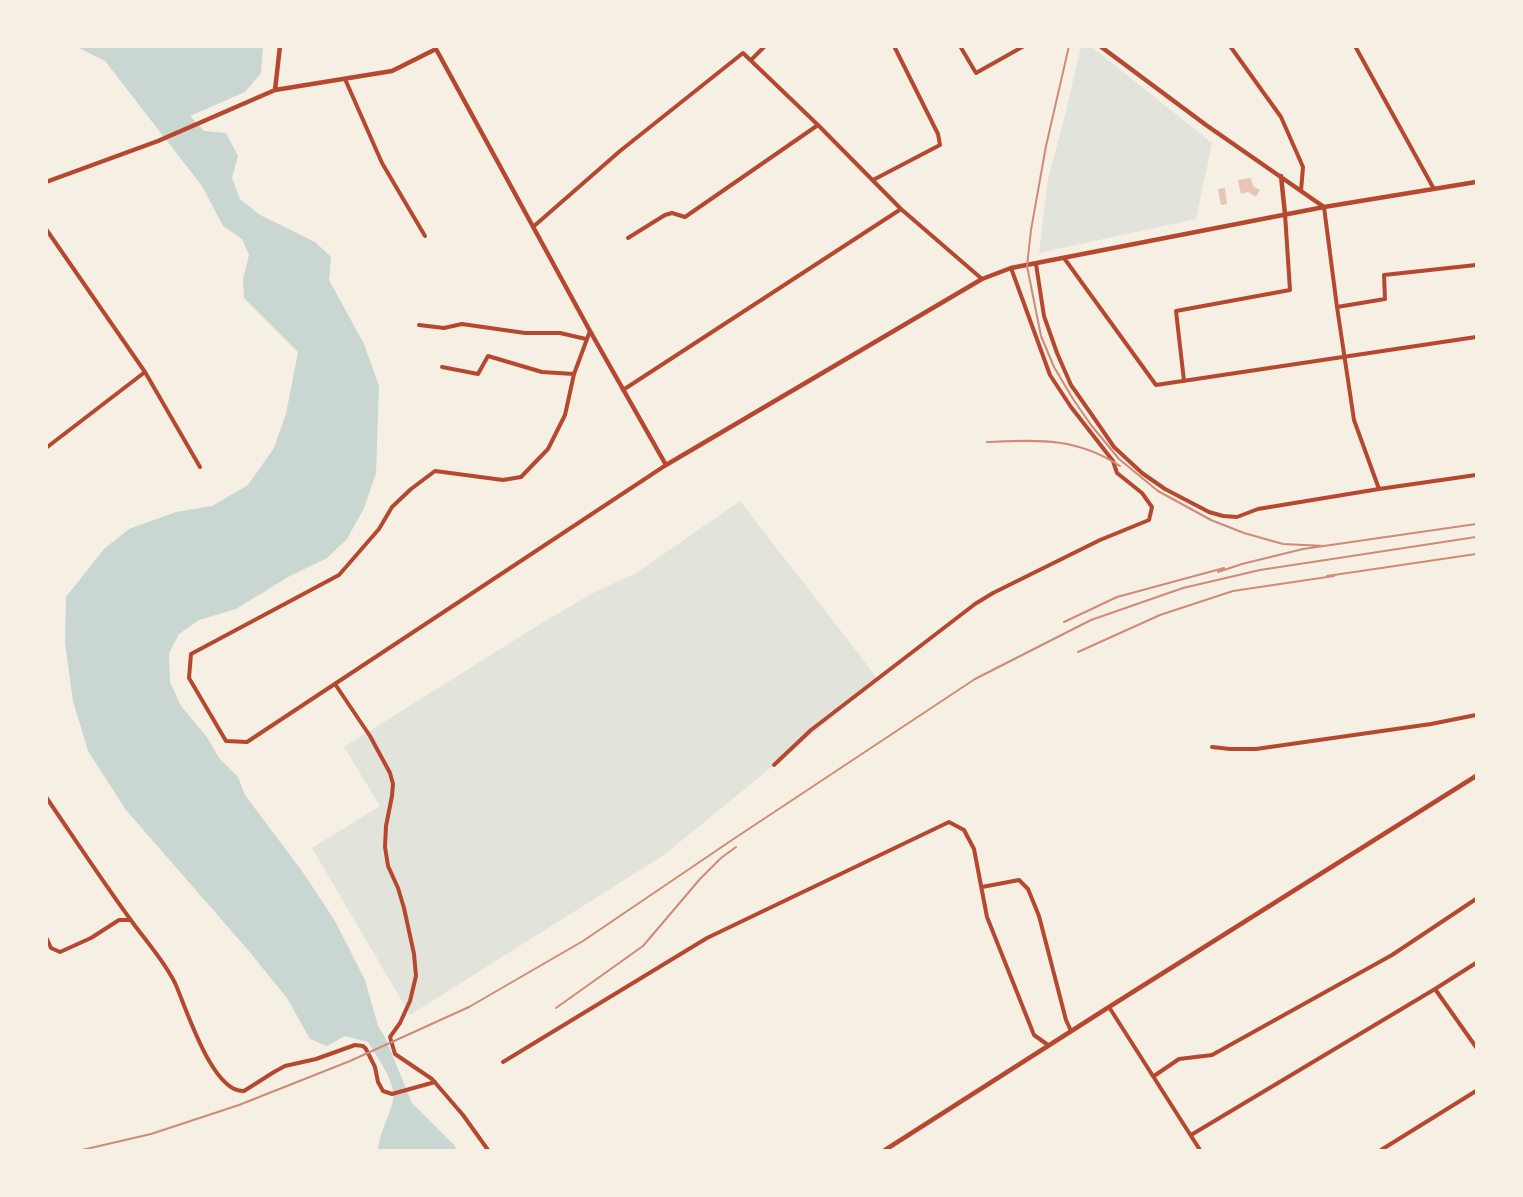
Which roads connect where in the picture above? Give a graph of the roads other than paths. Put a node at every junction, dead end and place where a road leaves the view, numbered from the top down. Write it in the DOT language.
graph roads {
  1 [pos="280,46"];
  2 [pos="765,46"];
  3 [pos="894,46"];
  4 [pos="960,46"];
  5 [pos="1024,46"];
  6 [pos="1100,46"];
  7 [pos="1230,46"];
  8 [pos="1355,46"];
  9 [pos="437,48"];
  10 [pos="750,60"];
  11 [pos="345,79"];
  12 [pos="275,90"];
  13 [pos="818,125"];
  14 [pos="1281,176"];
  15 [pos="873,180"];
  16 [pos="46,182"];
  17 [pos="1476,182"];
  18 [pos="1434,189"];
  19 [pos="1301,191"];
  20 [pos="1324,207"];
  21 [pos="901,209"];
  22 [pos="1285,214"];
  23 [pos="533,227"];
  24 [pos="46,229"];
  25 [pos="425,236"];
  26 [pos="628,238"];
  27 [pos="1064,257"];
  28 [pos="1036,264"];
  29 [pos="1476,265"];
  30 [pos="1011,268"];
  31 [pos="982,279"];
  32 [pos="1337,307"];
  33 [pos="420,324"];
  34 [pos="590,332"];
  35 [pos="1476,337"];
  36 [pos="586,339"];
  37 [pos="1344,357"];
  38 [pos="441,367"];
  39 [pos="145,372"];
  40 [pos="574,374"];
  41 [pos="1184,381"];
  42 [pos="623,390"];
  43 [pos="46,448"];
  44 [pos="666,465"];
  45 [pos="200,467"];
  46 [pos="1476,475"];
  47 [pos="1379,489"];
  48 [pos="335,684"];
  49 [pos="1476,715"];
  50 [pos="1212,747"];
  51 [pos="774,765"];
  52 [pos="1476,776"];
  53 [pos="46,797"];
  54 [pos="982,887"];
  55 [pos="1476,898"];
  56 [pos="130,920"];
  57 [pos="46,937"];
  58 [pos="1476,963"];
  59 [pos="1435,989"];
  60 [pos="1109,1007"];
  61 [pos="1071,1031"];
  62 [pos="1048,1045"];
  63 [pos="1476,1047"];
  64 [pos="503,1062"];
  65 [pos="1154,1076"];
  66 [pos="435,1082"];
  67 [pos="1476,1091"];
  68 [pos="1191,1135"];
  69 [pos="488,1150"];
  70 [pos="885,1150"];
  71 [pos="1200,1150"];
  72 [pos="1381,1150"];
  1 -- 12 [label="street"];
  2 -- 10 [label="street"];
  3 -- 15 [label="street"];
  4 -- 5 [label="street"];
  6 -- 14 [label="street"];
  7 -- 19 [label="street"];
  8 -- 18 [label="street"];
  9 -- 11 [label="street"];
  9 -- 23 [label="street"];
  10 -- 13 [label="street"];
  10 -- 23 [label="street"];
  11 -- 12 [label="street"];
  11 -- 25 [label="street"];
  12 -- 16 [label="street"];
  13 -- 15 [label="street"];
  13 -- 26 [label="street"];
  14 -- 19 [label="street"];
  14 -- 22 [label="street"];
  15 -- 21 [label="street"];
  17 -- 18 [label="street"];
  18 -- 20 [label="street"];
  19 -- 20 [label="street"];
  20 -- 22 [label="street"];
  20 -- 32 [label="street"];
  21 -- 31 [label="street"];
  21 -- 42 [label="street"];
  22 -- 27 [label="street"];
  22 -- 41 [label="street"];
  23 -- 34 [label="street"];
  24 -- 39 [label="street"];
  27 -- 28 [label="street"];
  27 -- 41 [label="street"];
  28 -- 30 [label="street"];
  28 -- 47 [label="street"];
  29 -- 32 [label="street"];
  30 -- 31 [label="street"];
  30 -- 51 [label="street"];
  31 -- 44 [label="street"];
  32 -- 37 [label="street"];
  33 -- 36 [label="street"];
  34 -- 36 [label="street"];
  34 -- 42 [label="street"];
  35 -- 37 [label="street"];
  36 -- 40 [label="street"];
  37 -- 41 [label="street"];
  37 -- 47 [label="street"];
  38 -- 40 [label="street"];
  39 -- 43 [label="street"];
  39 -- 45 [label="street"];
  40 -- 48 [label="street"];
  42 -- 44 [label="street"];
  44 -- 48 [label="street"];
  46 -- 47 [label="street"];
  48 -- 66 [label="street"];
  49 -- 50 [label="street"];
  52 -- 60 [label="street"];
  53 -- 56 [label="street"];
  54 -- 61 [label="street"];
  54 -- 62 [label="street"];
  54 -- 64 [label="street"];
  55 -- 65 [label="street"];
  56 -- 57 [label="street"];
  56 -- 66 [label="street"];
  58 -- 59 [label="street"];
  59 -- 63 [label="street"];
  59 -- 68 [label="street"];
  60 -- 61 [label="street"];
  60 -- 65 [label="street"];
  61 -- 62 [label="street"];
  62 -- 70 [label="street"];
  65 -- 68 [label="street"];
  66 -- 69 [label="street"];
  67 -- 72 [label="street"];
  68 -- 71 [label="street"];
}
